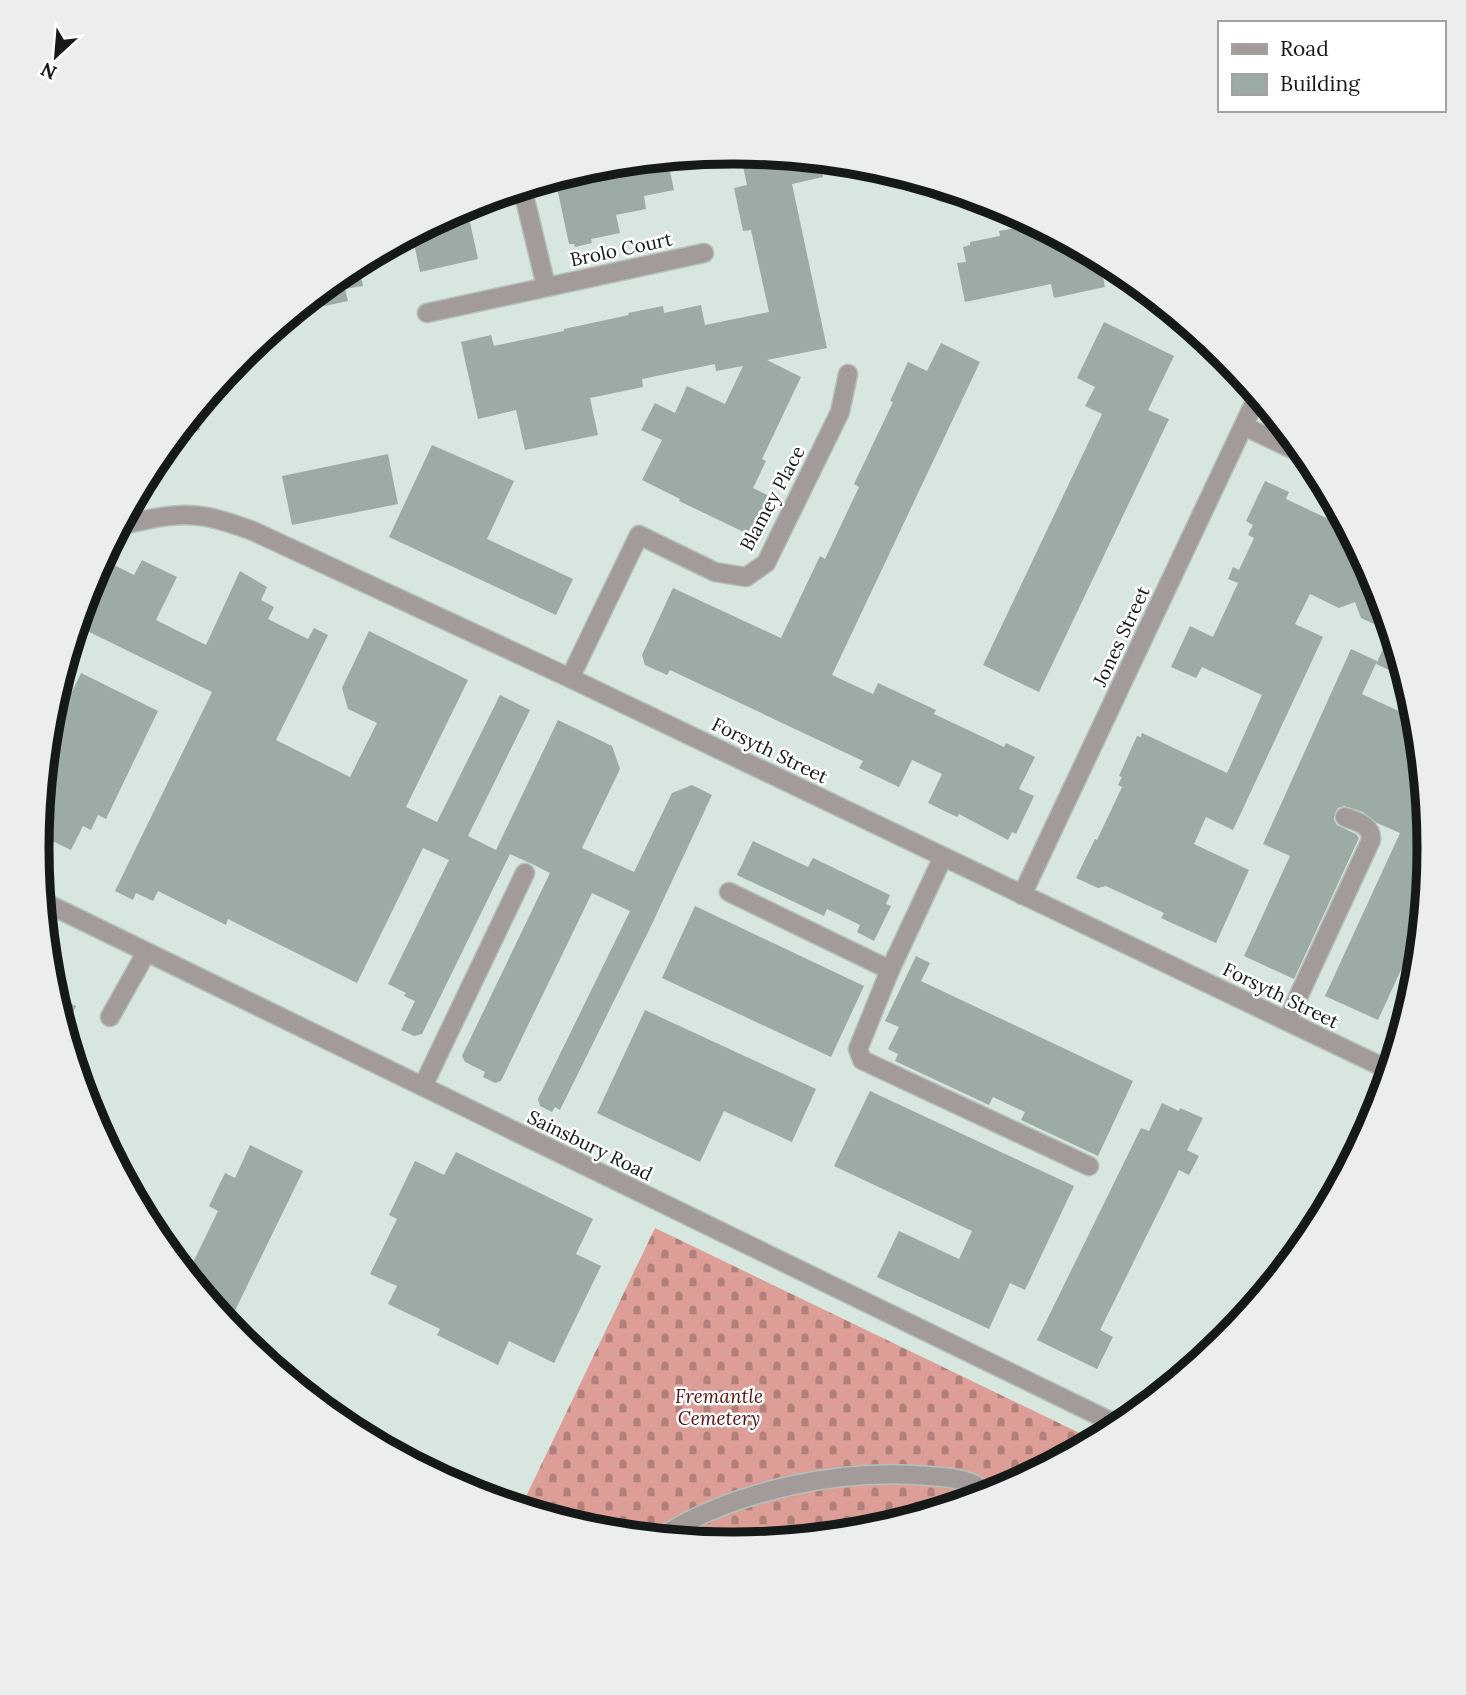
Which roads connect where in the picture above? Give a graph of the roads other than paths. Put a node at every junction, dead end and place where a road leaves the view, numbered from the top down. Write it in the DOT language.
graph roads {
  1 [pos="524,197"];
  2 [pos="704,253"];
  3 [pos="546,286"];
  4 [pos="427,313"];
  5 [pos="848,374"];
  6 [pos="1254,405"];
  7 [pos="1244,426"];
  8 [pos="1287,447"];
  9 [pos="131,524"];
  10 [pos="570,678"];
  11 [pos="1345,817"];
  12 [pos="943,857"];
  13 [pos="525,873"];
  14 [pos="729,892"];
  15 [pos="1022,894"];
  16 [pos="52,906"];
  17 [pos="146,953"];
  18 [pos="890,970"];
  19 [pos="110,1017"];
  20 [pos="1287,1021"];
  21 [pos="1381,1066"];
  22 [pos="423,1086"];
  23 [pos="1089,1166"];
  24 [pos="1107,1420"];
  25 [pos="975,1486"];
  26 [pos="673,1529"];
  1 -- 3 [label="street"];
  2 -- 3 [label="street, Brolo Court"];
  3 -- 4 [label="street, Brolo Court"];
  5 -- 10 [label="street, Blamey Place"];
  6 -- 7 [label="street, Jones Street"];
  7 -- 8 [label="street"];
  7 -- 15 [label="street, Jones Street"];
  9 -- 10 [label="street, Forsyth Street"];
  10 -- 12 [label="street, Forsyth Street"];
  11 -- 20 [label="street"];
  12 -- 15 [label="street, Forsyth Street"];
  12 -- 18 [label="street"];
  13 -- 22 [label="street"];
  14 -- 18 [label="street"];
  15 -- 20 [label="street, Forsyth Street"];
  16 -- 17 [label="street, Sainsbury Road"];
  17 -- 19 [label="street"];
  17 -- 22 [label="street, Sainsbury Road"];
  18 -- 23 [label="street"];
  20 -- 21 [label="street, Forsyth Street"];
  22 -- 24 [label="street, Sainsbury Road"];
  25 -- 26 [label="street"];
}
